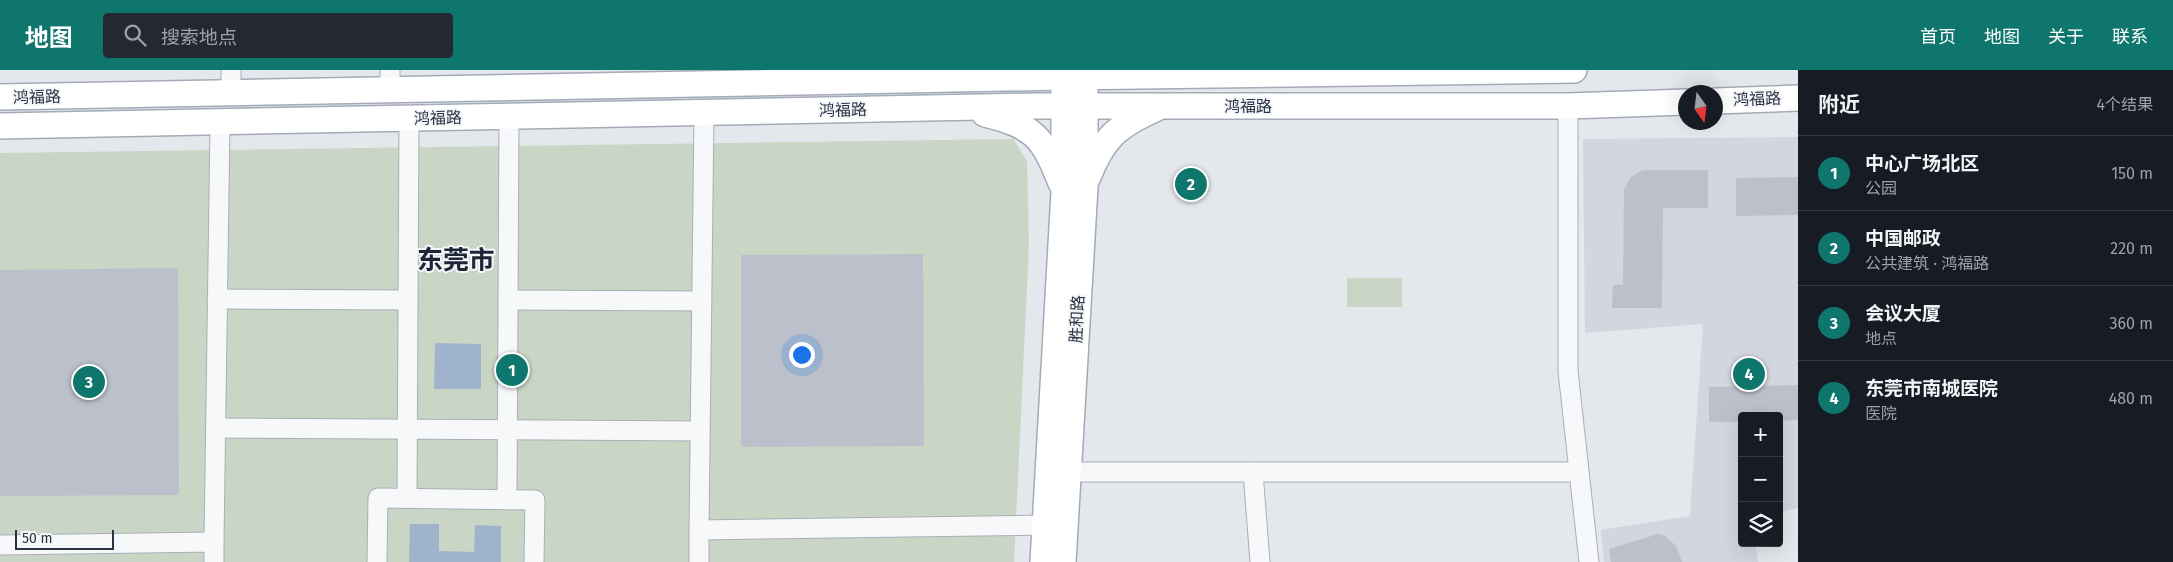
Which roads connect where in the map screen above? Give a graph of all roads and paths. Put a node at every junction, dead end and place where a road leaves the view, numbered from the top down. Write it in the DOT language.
graph roads {
  1 [pos="1001,70"];
  2 [pos="1574,70"];
  3 [pos="1075,73"];
  4 [pos="1153,73"];
  5 [pos="685,77"];
  6 [pos="526,79"];
  7 [pos="956,79"];
  8 [pos="390,80"];
  9 [pos="231,82"];
  10 [pos="0,97"];
  11 [pos="1798,98"];
  12 [pos="1723,100"];
  13 [pos="1678,102"];
  14 [pos="1075,106"];
  15 [pos="1163,106"];
  16 [pos="1568,106"];
  17 [pos="961,108"];
  18 [pos="704,113"];
  19 [pos="510,117"];
  20 [pos="409,119"];
  21 [pos="220,123"];
  22 [pos="0,126"];
  23 [pos="1075,190"];
  24 [pos="217,299"];
  25 [pos="408,300"];
  26 [pos="508,300"];
  27 [pos="702,301"];
  28 [pos="216,428"];
  29 [pos="407,429"];
  30 [pos="508,430"];
  31 [pos="700,431"];
  32 [pos="1069,472"];
  33 [pos="1253,472"];
  34 [pos="1579,472"];
  35 [pos="407,498"];
  36 [pos="507,500"];
  37 [pos="1045,525"];
  38 [pos="699,530"];
  39 [pos="214,542"];
  40 [pos="0,545"];
  41 [pos="214,562"];
  42 [pos="377,562"];
  43 [pos="534,562"];
  44 [pos="699,562"];
  45 [pos="1043,562"];
  46 [pos="1063,562"];
  47 [pos="1260,562"];
  48 [pos="1588,562"];
  1 -- 7 [label="main road"];
  2 -- 4 [label="main road, 鸿福路"];
  3 -- 4 [label="main road, 鸿福路"];
  3 -- 7 [label="main road, 鸿福路"];
  3 -- 14 [label="main road, 胜和路"];
  5 -- 6 [label="main road, 鸿福路"];
  5 -- 7 [label="main road, 鸿福路"];
  6 -- 8 [label="main road, 鸿福路"];
  8 -- 9 [label="main road, 鸿福路"];
  9 -- 10 [label="main road, 鸿福路"];
  11 -- 12 [label="main road, 鸿福路"];
  13 -- 16 [label="main road, 鸿福路"];
  14 -- 15 [label="main road, 鸿福路"];
  14 -- 17 [label="main road, 鸿福路"];
  14 -- 23 [label="main road, 胜和路"];
  15 -- 16 [label="main road, 鸿福路"];
  15 -- 23 [label="main road"];
  16 -- 34 [label="street"];
  17 -- 18 [label="main road, 鸿福路"];
  17 -- 23 [label="main road"];
  18 -- 19 [label="main road, 鸿福路"];
  18 -- 27 [label="street"];
  19 -- 20 [label="main road, 鸿福路"];
  19 -- 26 [label="street"];
  20 -- 21 [label="main road, 鸿福路"];
  20 -- 25 [label="street"];
  21 -- 22 [label="main road, 鸿福路"];
  21 -- 24 [label="street"];
  23 -- 32 [label="main road, 胜和路"];
  23 -- 37 [label="main road, 胜和路"];
  24 -- 25 [label="street"];
  24 -- 28 [label="street"];
  25 -- 29 [label="street"];
  26 -- 27 [label="street"];
  26 -- 30 [label="street"];
  27 -- 31 [label="street"];
  28 -- 29 [label="street"];
  28 -- 39 [label="street"];
  29 -- 30 [label="street"];
  29 -- 35 [label="street"];
  30 -- 31 [label="street"];
  30 -- 36 [label="street"];
  31 -- 38 [label="street"];
  32 -- 33 [label="street"];
  32 -- 46 [label="main road, 胜和路"];
  33 -- 34 [label="street"];
  33 -- 47 [label="street"];
  34 -- 48 [label="street"];
  35 -- 36 [label="street"];
  35 -- 42 [label="street"];
  36 -- 43 [label="street"];
  37 -- 38 [label="street"];
  37 -- 45 [label="main road, 胜和路"];
  38 -- 44 [label="street"];
  39 -- 40 [label="street"];
  39 -- 41 [label="street"];
}
